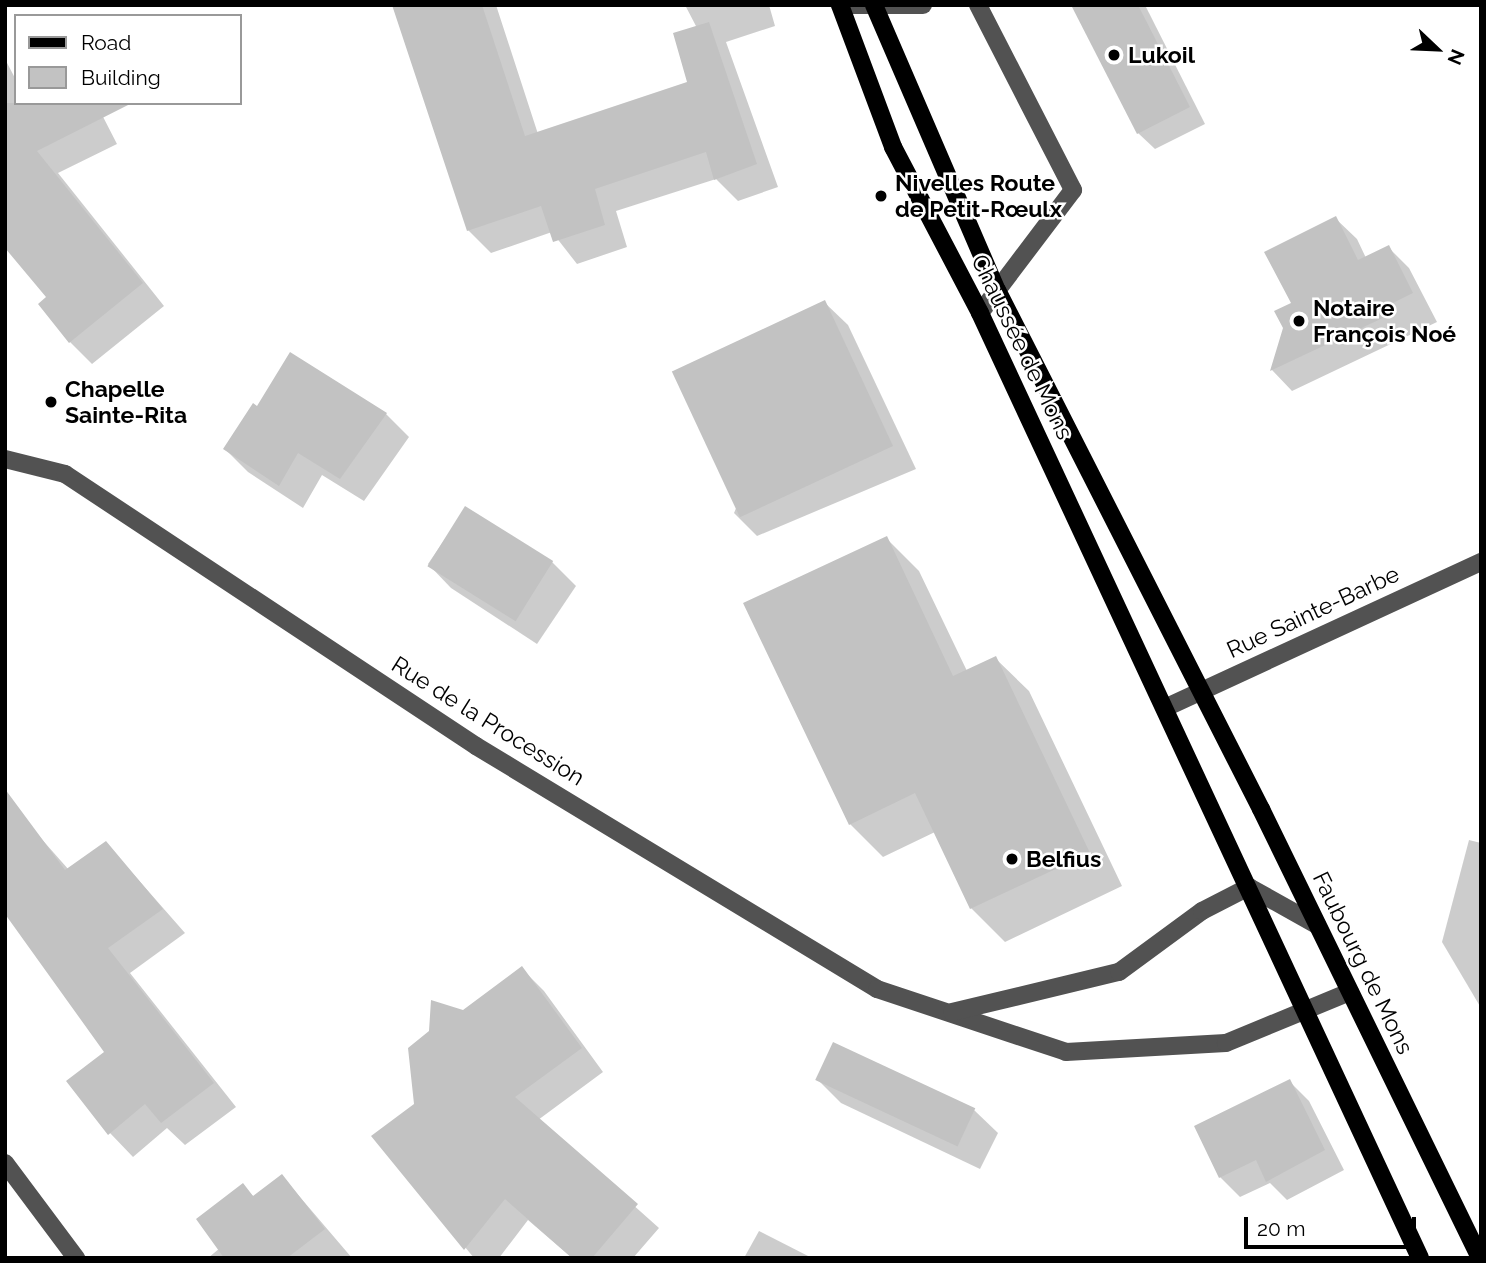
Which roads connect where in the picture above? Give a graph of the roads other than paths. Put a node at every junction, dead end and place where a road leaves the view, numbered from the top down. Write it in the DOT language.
graph roads {
  1 [pos="840,5"];
  2 [pos="874,5"];
  3 [pos="923,5"];
  4 [pos="978,5"];
  5 [pos="997,290"];
  6 [pos="980,313"];
  7 [pos="5,459"];
  8 [pos="1481,562"];
  9 [pos="1200,691"];
  10 [pos="1167,707"];
  11 [pos="1249,887"];
  12 [pos="1317,925"];
  13 [pos="1350,992"];
  14 [pos="952,1012"];
  15 [pos="1307,1013"];
  16 [pos="5,1163"];
  17 [pos="76,1258"];
  18 [pos="1420,1258"];
  19 [pos="1480,1258"];
  1 -- 2 [label="street"];
  1 -- 6 [label="main road, Chaussée de Mons"];
  2 -- 3 [label="street"];
  2 -- 5 [label="main road, Chaussée de Mons"];
  4 -- 5 [label="street"];
  5 -- 6 [label="street"];
  5 -- 9 [label="main road, Chaussée de Mons"];
  6 -- 10 [label="main road, Chaussée de Mons"];
  7 -- 14 [label="street, Rue de la Procession"];
  8 -- 9 [label="street, Rue Sainte-Barbe"];
  9 -- 10 [label="street, Rue Sainte-Barbe"];
  9 -- 12 [label="main road, Faubourg de Mons"];
  10 -- 11 [label="main road"];
  11 -- 12 [label="street"];
  11 -- 14 [label="street"];
  11 -- 15 [label="main road"];
  12 -- 13 [label="main road, Faubourg de Mons"];
  13 -- 15 [label="street, Rue de la Procession"];
  13 -- 19 [label="main road, Faubourg de Mons"];
  14 -- 15 [label="street, Rue de la Procession"];
  15 -- 18 [label="main road"];
  16 -- 17 [label="street"];
}
